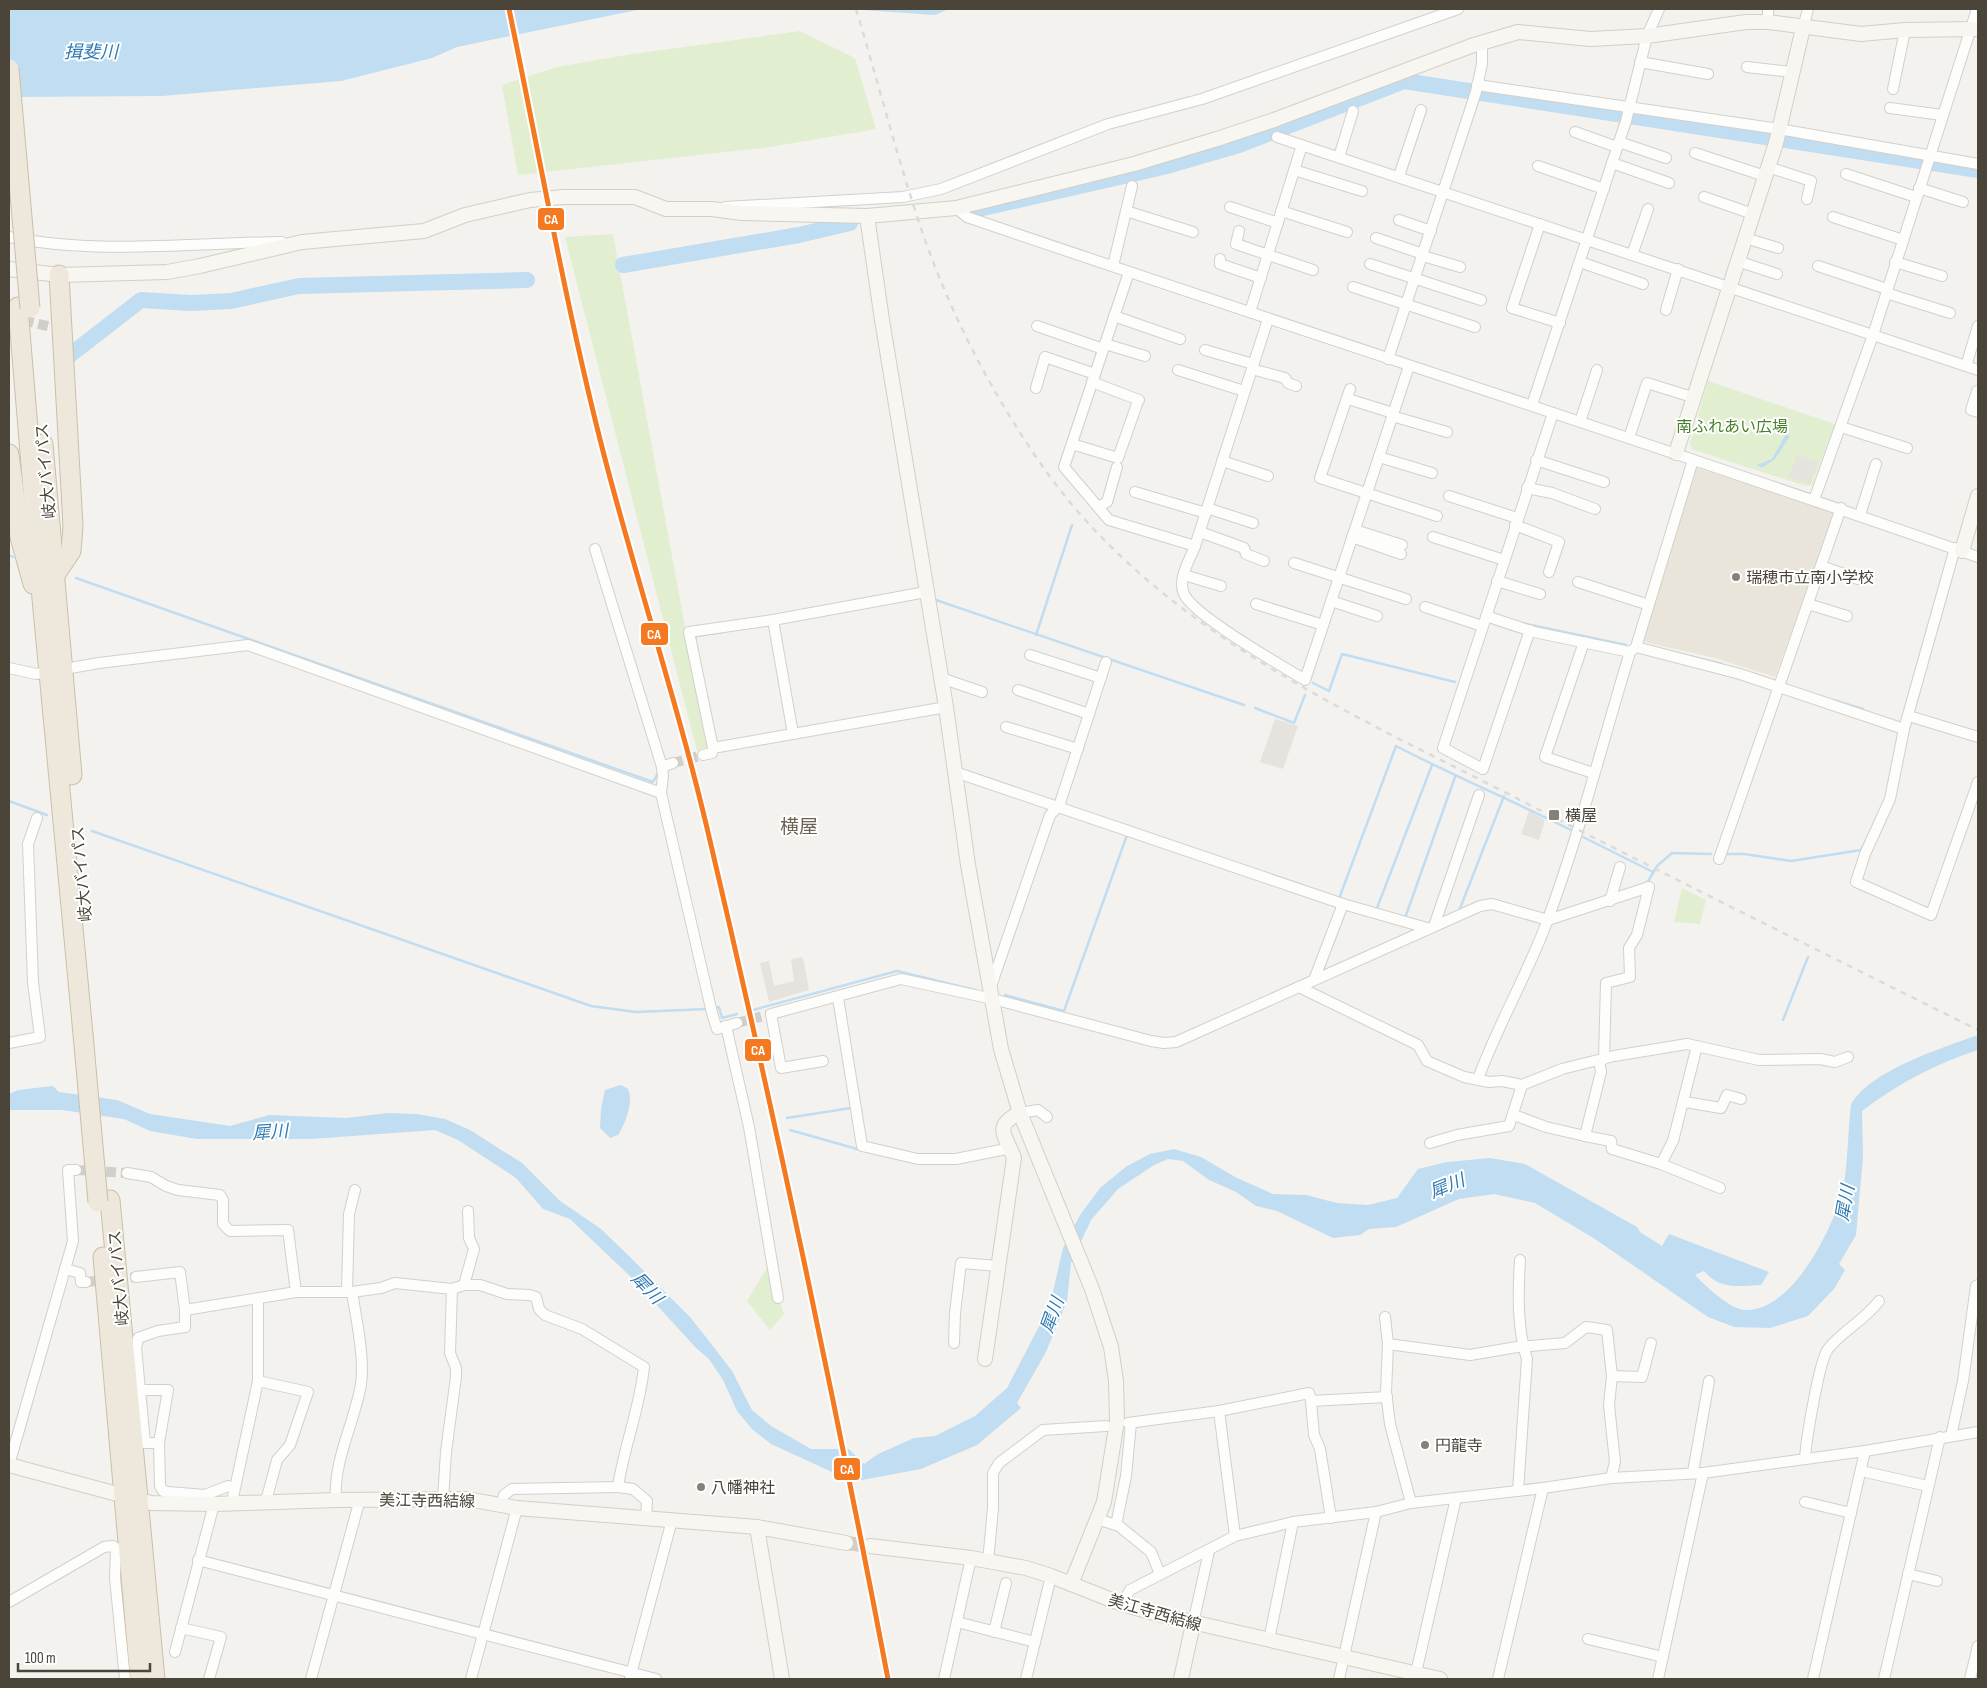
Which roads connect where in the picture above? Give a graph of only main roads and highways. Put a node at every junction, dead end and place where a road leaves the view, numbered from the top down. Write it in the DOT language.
graph roads {
  1 [pos="9,69"];
  2 [pos="9,204"];
  3 [pos="59,275"];
  4 [pos="24,307"];
  5 [pos="9,454"];
  6 [pos="55,575"];
  7 [pos="42,599"];
  8 [pos="56,669"];
  9 [pos="131,1498"];
  10 [pos="140,1679"];
  11 [pos="155,1679"];
  1 -- 4 [label="highway, 岐大バイパス, bridge"];
  2 -- 4 [label="highway, 岐大バイパス"];
  3 -- 6 [label="highway"];
  4 -- 6 [label="highway, 岐大バイパス"];
  4 -- 7 [label="highway, 岐大バイパス"];
  5 -- 7 [label="highway"];
  6 -- 8 [label="highway, 岐大バイパス"];
  7 -- 8 [label="highway, 岐大バイパス"];
  8 -- 9 [label="highway, 岐大バイパス, bridge"];
  9 -- 10 [label="highway, 岐大バイパス"];
  9 -- 11 [label="highway, 岐大バイパス"];
}
